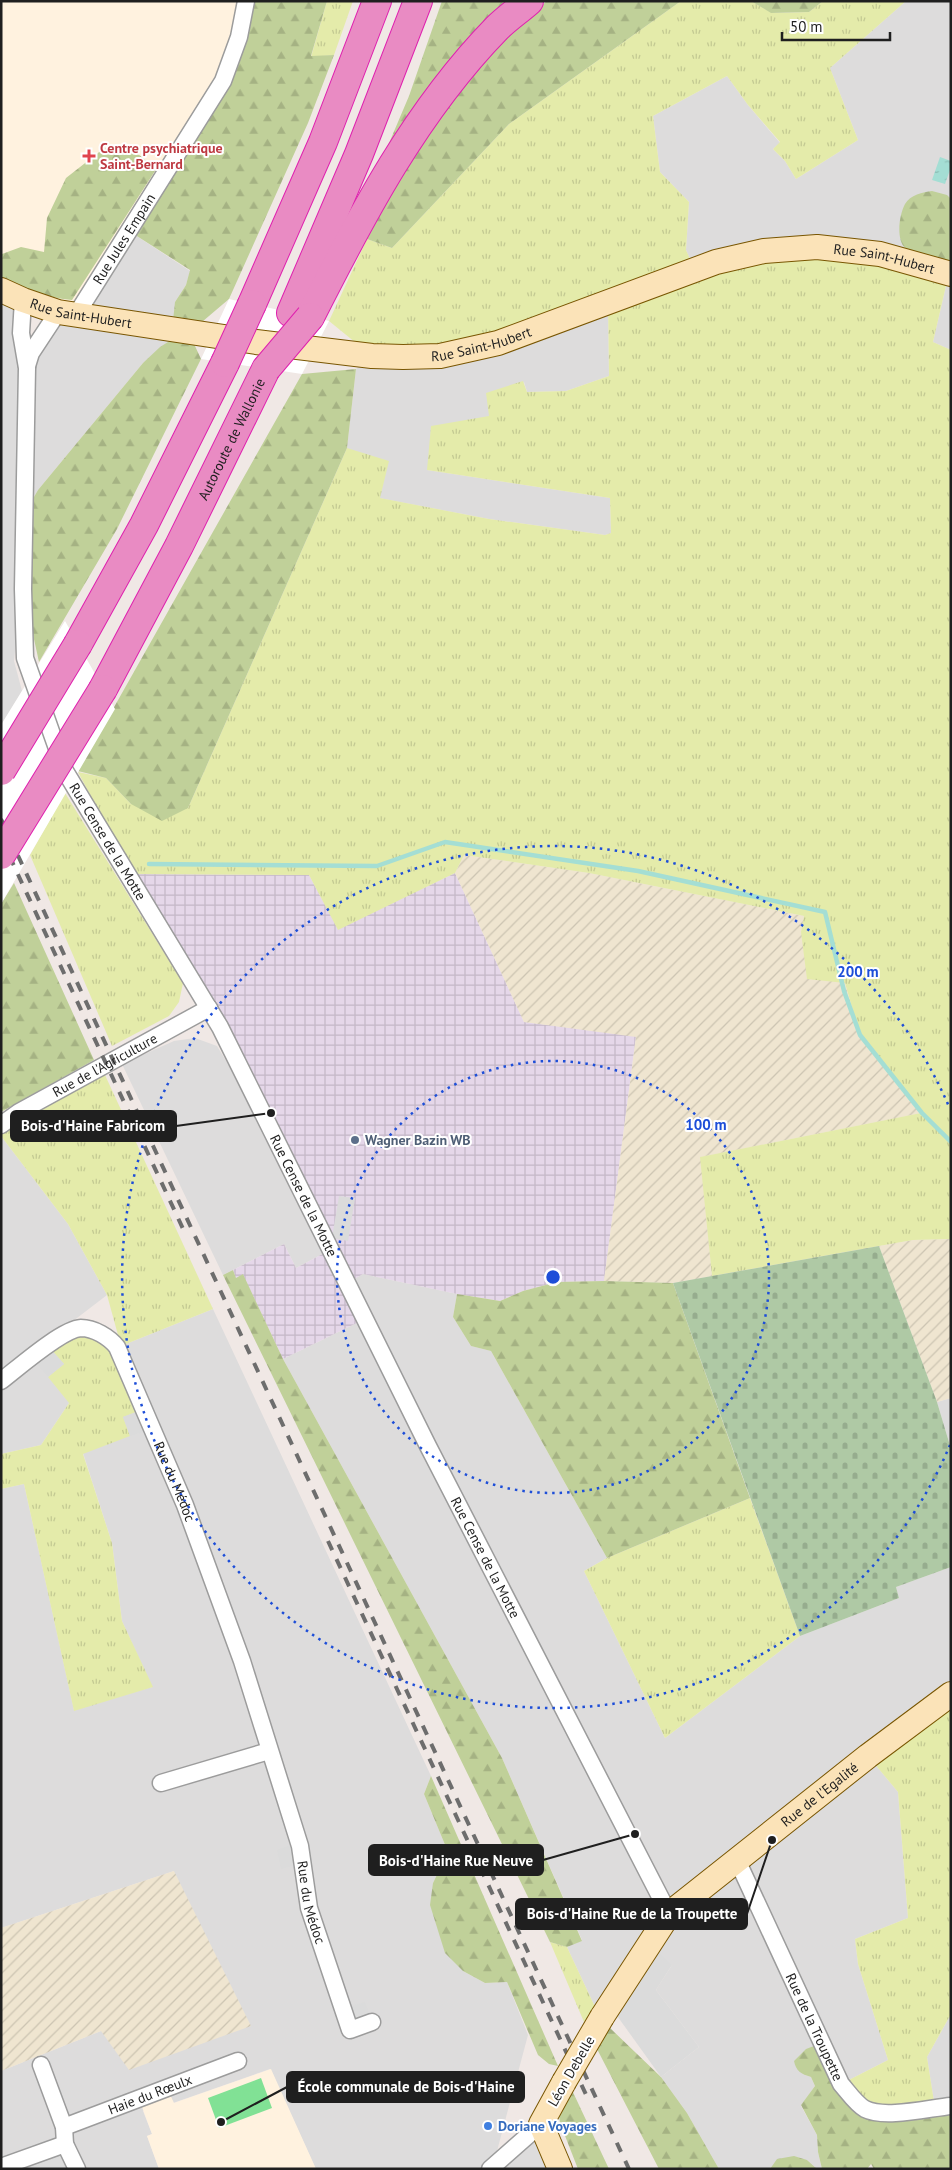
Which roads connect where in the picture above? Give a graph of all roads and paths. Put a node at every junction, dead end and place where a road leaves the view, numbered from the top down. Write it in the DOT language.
graph roads {
  1 [pos="246,1"];
  2 [pos="377,1"];
  3 [pos="418,1"];
  4 [pos="529,1"];
  5 [pos="951,274"];
  6 [pos="1,290"];
  7 [pos="23,300"];
  8 [pos="67,314"];
  9 [pos="301,315"];
  10 [pos="27,368"];
  11 [pos="1,770"];
  12 [pos="1,854"];
  13 [pos="209,1008"];
  14 [pos="1,1125"];
  15 [pos="1,1381"];
  16 [pos="951,1694"];
  17 [pos="269,1751"];
  18 [pos="162,1783"];
  19 [pos="737,1860"];
  20 [pos="670,1914"];
  21 [pos="602,2017"];
  22 [pos="372,2022"];
  23 [pos="238,2061"];
  24 [pos="41,2065"];
  25 [pos="951,2106"];
  26 [pos="544,2119"];
  27 [pos="64,2127"];
  28 [pos="65,2144"];
  29 [pos="1,2167"];
  30 [pos="77,2169"];
  31 [pos="490,2169"];
  32 [pos="560,2169"];
  33 [pos="570,2169"];
  1 -- 8 [label="street, Rue Jules Empain"];
  2 -- 11 [label="highway, bridge"];
  3 -- 9 [label="highway, Autoroute de Wallonie"];
  4 -- 9 [label="highway"];
  5 -- 8 [label="street, Rue Saint-Hubert"];
  6 -- 7 [label="street, Rue Saint-Hubert"];
  7 -- 8 [label="street, Rue Saint-Hubert"];
  7 -- 10 [label="street, Rue Cense de la Motte"];
  8 -- 10 [label="street, Rue Cense de la Motte"];
  9 -- 12 [label="highway, Autoroute de Wallonie, bridge"];
  10 -- 13 [label="street, Rue Cense de la Motte"];
  13 -- 14 [label="street, Rue de l'Agriculture"];
  13 -- 20 [label="street, Rue Cense de la Motte"];
  15 -- 17 [label="street, Rue du Médoc"];
  16 -- 19 [label="street, Rue de l'Egalité"];
  17 -- 18 [label="street"];
  17 -- 22 [label="street, Rue du Médoc"];
  19 -- 20 [label="street, Rue de l'Egalité"];
  19 -- 25 [label="street, Rue de la Troupette"];
  20 -- 21 [label="street, Rue de l'Egalité"];
  21 -- 26 [label="street, Léon Debelle, bridge"];
  23 -- 27 [label="street, Haie du Rœulx"];
  24 -- 27 [label="street"];
  26 -- 31 [label="street"];
  26 -- 32 [label="street"];
  26 -- 33 [label="street"];
  27 -- 28 [label="street"];
  28 -- 29 [label="street"];
  28 -- 30 [label="street"];
}
